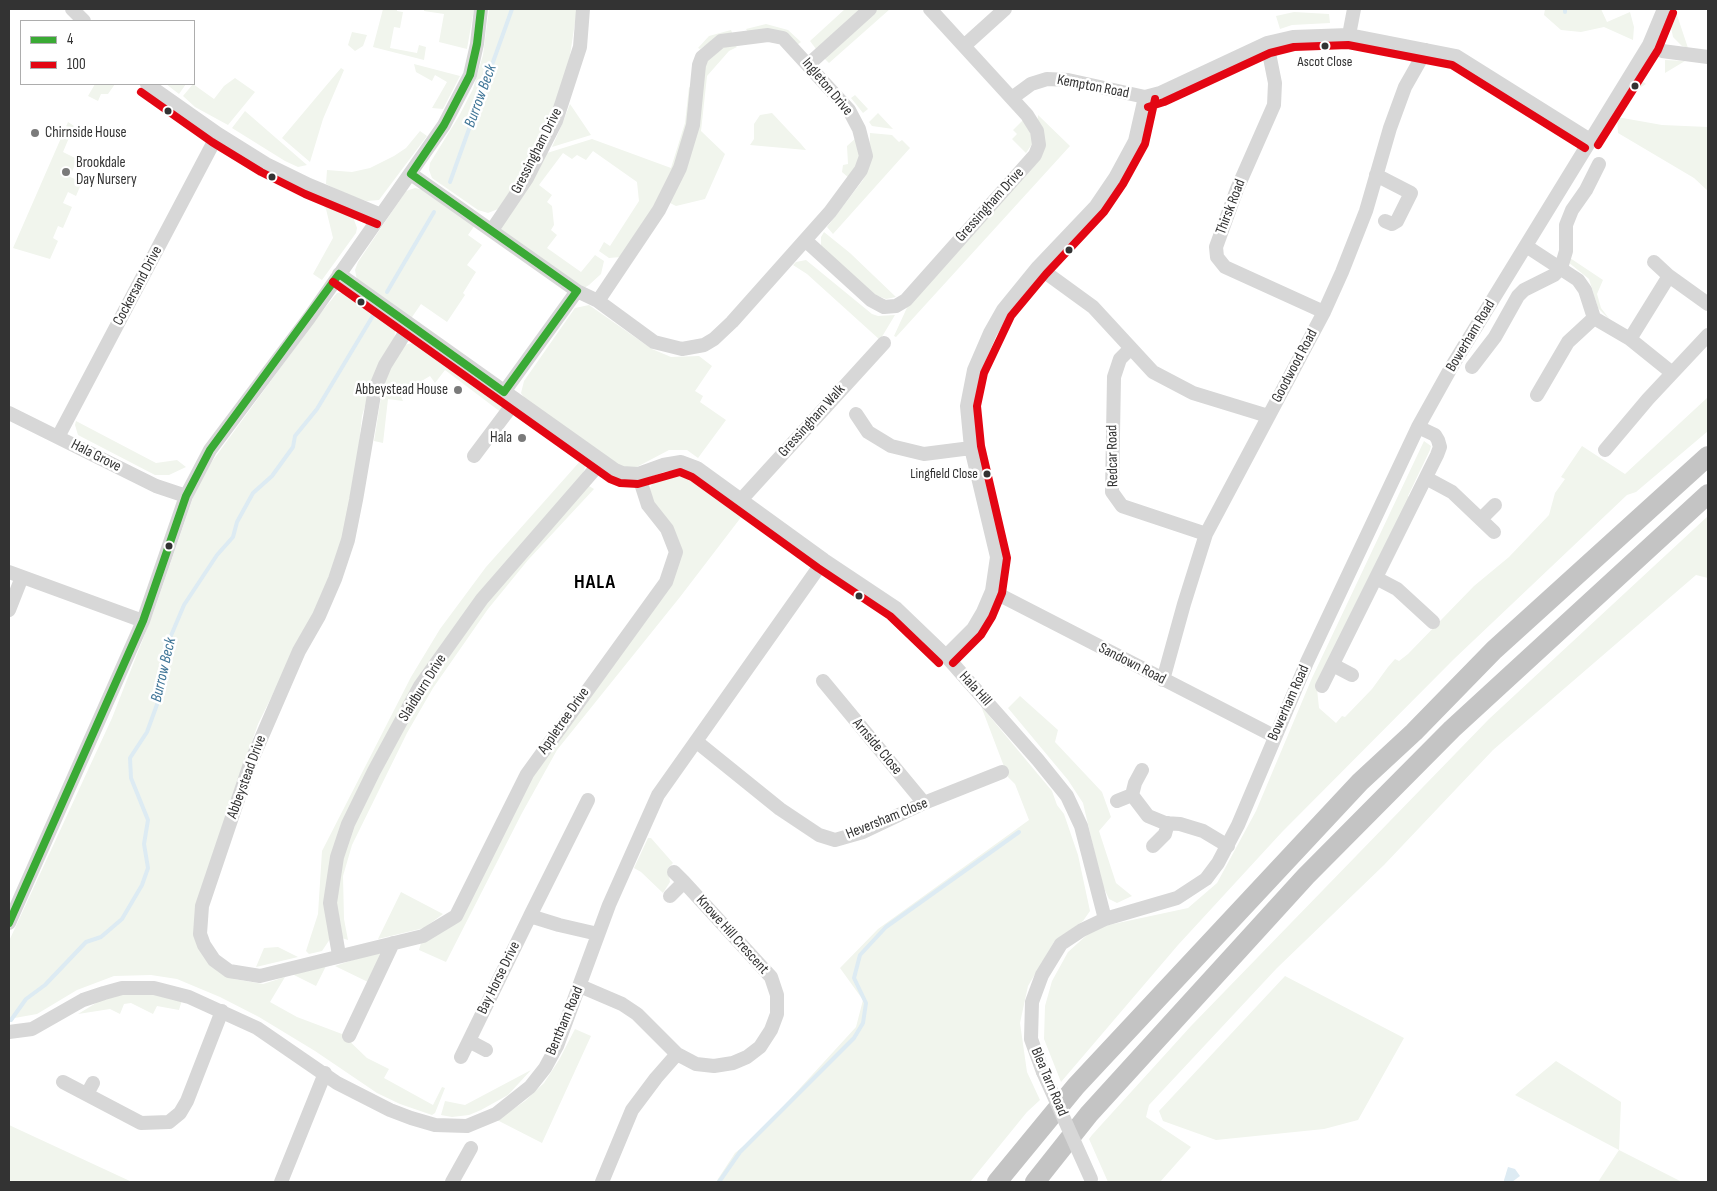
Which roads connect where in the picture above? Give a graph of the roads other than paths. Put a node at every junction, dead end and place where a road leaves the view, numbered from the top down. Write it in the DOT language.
graph roads {
  1 [pos="72,9"];
  2 [pos="481,9"];
  3 [pos="583,9"];
  4 [pos="870,9"];
  5 [pos="930,9"];
  6 [pos="1005,9"];
  7 [pos="1354,9"];
  8 [pos="1664,9"];
  9 [pos="83,20"];
  10 [pos="1349,35"];
  11 [pos="1267,43"];
  12 [pos="1649,45"];
  13 [pos="964,46"];
  14 [pos="1426,50"];
  15 [pos="1708,57"];
  16 [pos="809,64"];
  17 [pos="148,85"];
  18 [pos="1145,97"];
  19 [pos="1012,98"];
  20 [pos="218,134"];
  21 [pos="1590,140"];
  22 [pos="1599,164"];
  23 [pos="411,174"];
  24 [pos="1376,175"];
  25 [pos="381,215"];
  26 [pos="1385,221"];
  27 [pos="492,230"];
  28 [pos="805,240"];
  29 [pos="1526,246"];
  30 [pos="1654,262"];
  31 [pos="1038,267"];
  32 [pos="1561,268"];
  33 [pos="339,274"];
  34 [pos="1669,276"];
  35 [pos="577,292"];
  36 [pos="598,301"];
  37 [pos="1708,304"];
  38 [pos="1324,312"];
  39 [pos="1594,318"];
  40 [pos="410,326"];
  41 [pos="1708,335"];
  42 [pos="1630,339"];
  43 [pos="884,343"];
  44 [pos="1130,349"];
  45 [pos="1472,367"];
  46 [pos="1671,372"];
  47 [pos="504,392"];
  48 [pos="1537,395"];
  49 [pos="516,400"];
  50 [pos="9,413"];
  51 [pos="856,414"];
  52 [pos="1268,416"];
  53 [pos="1418,427"];
  54 [pos="58,437"];
  55 [pos="971,448"];
  56 [pos="1605,450"];
  57 [pos="474,456"];
  58 [pos="1708,456"];
  59 [pos="602,461"];
  60 [pos="638,474"];
  61 [pos="1426,478"];
  62 [pos="1708,494"];
  63 [pos="186,496"];
  64 [pos="740,500"];
  65 [pos="1495,505"];
  66 [pos="1482,519"];
  67 [pos="1494,532"];
  68 [pos="1206,534"];
  69 [pos="824,560"];
  70 [pos="15,575"];
  71 [pos="1376,578"];
  72 [pos="992,591"];
  73 [pos="9,610"];
  74 [pos="143,621"];
  75 [pos="1433,622"];
  76 [pos="946,656"];
  77 [pos="1333,665"];
  78 [pos="1352,675"];
  79 [pos="1163,680"];
  80 [pos="1322,686"];
  81 [pos="825,689"];
  82 [pos="1274,736"];
  83 [pos="697,742"];
  84 [pos="1142,770"];
  85 [pos="1002,772"];
  86 [pos="1132,795"];
  87 [pos="588,800"];
  88 [pos="1117,801"];
  89 [pos="924,803"];
  90 [pos="1168,824"];
  91 [pos="1153,846"];
  92 [pos="1228,846"];
  93 [pos="670,896"];
  94 [pos="530,916"];
  95 [pos="1105,919"];
  96 [pos="9,924"];
  97 [pos="598,934"];
  98 [pos="393,943"];
  99 [pos="339,955"];
  100 [pos="580,986"];
  101 [pos="222,1011"];
  102 [pos="9,1032"];
  103 [pos="349,1036"];
  104 [pos="469,1041"];
  105 [pos="486,1050"];
  106 [pos="677,1054"];
  107 [pos="461,1057"];
  108 [pos="325,1073"];
  109 [pos="63,1082"];
  110 [pos="471,1148"];
  111 [pos="453,1172"];
  112 [pos="1092,1180"];
  113 [pos="282,1182"];
  114 [pos="602,1182"];
  115 [pos="997,1182"];
  116 [pos="1035,1182"];
  1 -- 9 [label="street"];
  2 -- 23 [label="street"];
  3 -- 27 [label="street, Gressingham Drive"];
  4 -- 16 [label="street"];
  5 -- 13 [label="street, Gressingham Drive"];
  6 -- 13 [label="street"];
  7 -- 10 [label="street"];
  8 -- 12 [label="street, Bowerham Road"];
  10 -- 11 [label="street, Kempton Road"];
  10 -- 14 [label="street, Kempton Road"];
  11 -- 18 [label="street, Kempton Road"];
  11 -- 38 [label="street, Thirsk Road"];
  12 -- 15 [label="street"];
  12 -- 21 [label="street, Bowerham Road"];
  13 -- 19 [label="street, Gressingham Drive"];
  14 -- 21 [label="street, Kempton Road"];
  14 -- 24 [label="street, Goodwood Road"];
  16 -- 28 [label="street, Ingleton Drive"];
  16 -- 36 [label="street, Ingleton Drive"];
  17 -- 20 [label="street"];
  18 -- 19 [label="street, Kempton Road"];
  18 -- 31 [label="street"];
  19 -- 28 [label="street, Gressingham Drive"];
  20 -- 25 [label="street"];
  20 -- 54 [label="street, Cockersand Drive"];
  21 -- 29 [label="street, Bowerham Road"];
  22 -- 32 [label="street"];
  23 -- 25 [label="street"];
  23 -- 27 [label="street"];
  24 -- 26 [label="street"];
  24 -- 38 [label="street, Goodwood Road"];
  25 -- 33 [label="street"];
  27 -- 35 [label="street"];
  28 -- 36 [label="street, Ingleton Drive"];
  29 -- 32 [label="street"];
  29 -- 53 [label="street, Bowerham Road"];
  30 -- 34 [label="street"];
  31 -- 44 [label="street"];
  31 -- 55 [label="street"];
  32 -- 39 [label="street"];
  32 -- 45 [label="street, Bowerham Road"];
  33 -- 40 [label="street"];
  33 -- 63 [label="street"];
  34 -- 37 [label="street"];
  34 -- 42 [label="street"];
  35 -- 36 [label="street"];
  35 -- 47 [label="street"];
  38 -- 52 [label="street, Goodwood Road"];
  39 -- 42 [label="street"];
  39 -- 48 [label="street"];
  40 -- 47 [label="street"];
  40 -- 99 [label="street, Abbeystead Drive"];
  41 -- 46 [label="street"];
  42 -- 46 [label="street"];
  43 -- 64 [label="street, Gressingham Walk"];
  44 -- 52 [label="street"];
  44 -- 68 [label="street, Redcar Road"];
  46 -- 56 [label="street"];
  47 -- 49 [label="street"];
  49 -- 57 [label="street"];
  49 -- 59 [label="street"];
  50 -- 54 [label="street, Hala Grove"];
  51 -- 55 [label="street"];
  52 -- 68 [label="street, Goodwood Road"];
  53 -- 61 [label="street, Bowerham Road"];
  53 -- 82 [label="street, Bowerham Road"];
  54 -- 63 [label="street, Hala Grove"];
  55 -- 72 [label="street"];
  58 -- 115 [label="highway"];
  59 -- 60 [label="street"];
  59 -- 99 [label="street, Slaidburn Drive"];
  60 -- 64 [label="street, Hala Hill"];
  60 -- 98 [label="street, Appletree Drive"];
  61 -- 66 [label="street"];
  61 -- 71 [label="street, Bowerham Road"];
  62 -- 116 [label="highway"];
  63 -- 74 [label="street"];
  64 -- 69 [label="street, Hala Hill"];
  65 -- 66 [label="street"];
  66 -- 67 [label="street"];
  68 -- 79 [label="street, Goodwood Road"];
  69 -- 76 [label="street, Hala Hill"];
  69 -- 83 [label="street, Bentham Road"];
  70 -- 73 [label="street"];
  70 -- 74 [label="street"];
  71 -- 75 [label="street"];
  71 -- 77 [label="street, Bowerham Road"];
  72 -- 76 [label="street"];
  72 -- 79 [label="street, Sandown Road"];
  74 -- 96 [label="street"];
  76 -- 95 [label="street, Hala Hill"];
  77 -- 78 [label="street, Bowerham Road"];
  77 -- 80 [label="street, Bowerham Road"];
  79 -- 82 [label="street, Sandown Road"];
  81 -- 89 [label="street, Arnside Close"];
  82 -- 92 [label="street, Bowerham Road"];
  83 -- 89 [label="street, Heversham Close"];
  83 -- 97 [label="street, Bentham Road"];
  84 -- 86 [label="street"];
  85 -- 89 [label="street, Heversham Close"];
  86 -- 88 [label="street"];
  86 -- 90 [label="street"];
  87 -- 94 [label="street, Bay Horse Drive"];
  90 -- 91 [label="street"];
  90 -- 92 [label="street"];
  92 -- 95 [label="street, Bowerham Road"];
  93 -- 106 [label="street, Knowe Hill Crescent"];
  94 -- 97 [label="street"];
  94 -- 104 [label="street, Bay Horse Drive"];
  95 -- 112 [label="street, Blea Tarn Road, bridge"];
  97 -- 100 [label="street, Bentham Road"];
  98 -- 99 [label="street, Abbeystead Drive"];
  98 -- 103 [label="street"];
  100 -- 106 [label="street, Knowe Hill Crescent"];
  100 -- 108 [label="street, Bentham Road"];
  101 -- 102 [label="street, Bentham Road"];
  101 -- 108 [label="street, Bentham Road"];
  101 -- 109 [label="street"];
  104 -- 105 [label="street"];
  104 -- 107 [label="street, Bay Horse Drive"];
  106 -- 114 [label="street"];
  108 -- 113 [label="street"];
  110 -- 111 [label="street"];
}
